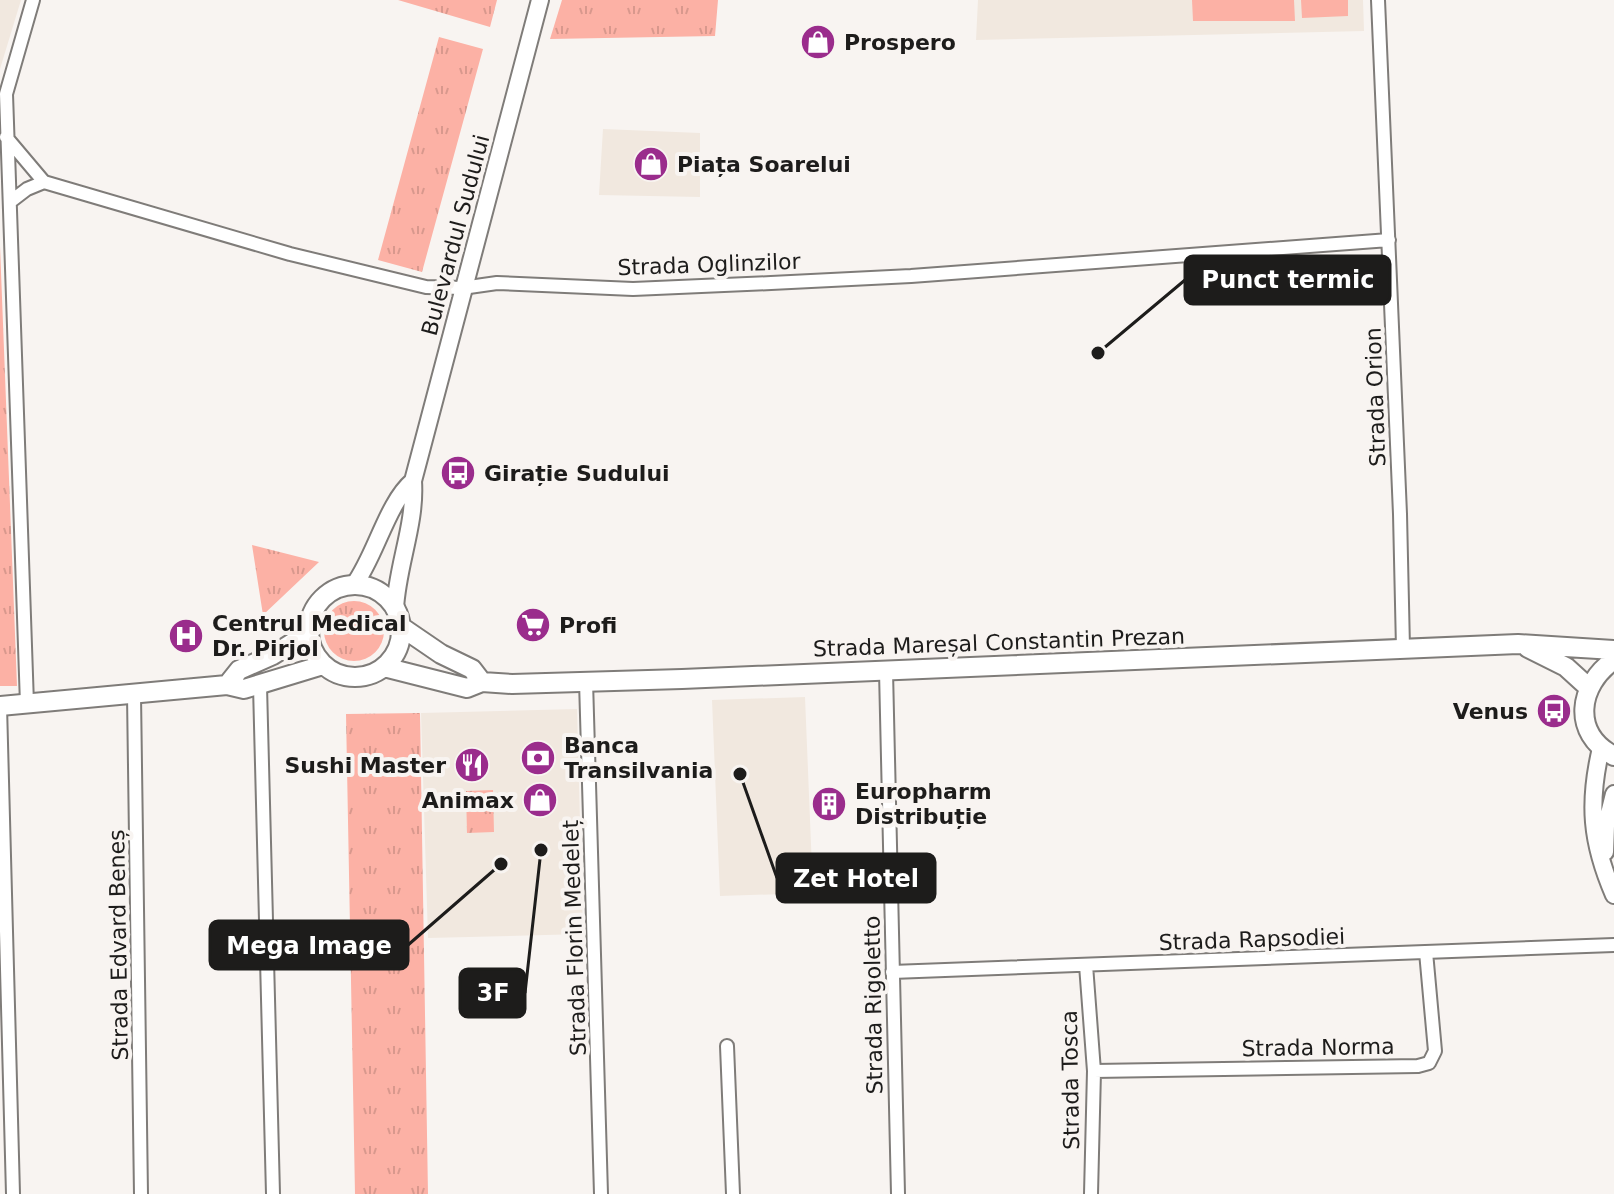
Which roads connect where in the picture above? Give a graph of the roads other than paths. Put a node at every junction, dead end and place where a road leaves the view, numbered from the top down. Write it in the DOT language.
graph roads {
  1 [pos="33,0"];
  2 [pos="540,0"];
  3 [pos="1378,0"];
  4 [pos="6,137"];
  5 [pos="44,182"];
  6 [pos="10,202"];
  7 [pos="1389,240"];
  8 [pos="462,288"];
  9 [pos="413,481"];
  10 [pos="354,585"];
  11 [pos="398,617"];
  12 [pos="308,633"];
  13 [pos="1614,636"];
  14 [pos="1523,644"];
  15 [pos="1403,648"];
  16 [pos="1614,650"];
  17 [pos="1614,660"];
  18 [pos="323,665"];
  19 [pos="384,667"];
  20 [pos="886,671"];
  21 [pos="586,681"];
  22 [pos="482,682"];
  23 [pos="227,685"];
  24 [pos="260,686"];
  25 [pos="1588,687"];
  26 [pos="134,695"];
  27 [pos="27,704"];
  28 [pos="0,706"];
  29 [pos="1608,752"];
  30 [pos="1614,794"];
  31 [pos="1603,869"];
  32 [pos="1614,895"];
  33 [pos="1614,945"];
  34 [pos="1426,952"];
  35 [pos="1086,965"];
  36 [pos="892,972"];
  37 [pos="727,1046"];
  38 [pos="1094,1071"];
  39 [pos="13,1194"];
  40 [pos="141,1194"];
  41 [pos="273,1194"];
  42 [pos="601,1194"];
  43 [pos="733,1194"];
  44 [pos="898,1194"];
  45 [pos="1091,1194"];
  1 -- 4 [label="street"];
  2 -- 8 [label="street, Bulevardul Sudului"];
  3 -- 7 [label="street, Strada Orion"];
  4 -- 5 [label="street"];
  4 -- 6 [label="street"];
  5 -- 6 [label="street"];
  5 -- 8 [label="street, Strada Oglinzilor"];
  6 -- 27 [label="street"];
  7 -- 8 [label="street, Strada Oglinzilor"];
  7 -- 15 [label="street, Strada Orion"];
  8 -- 9 [label="street, Bulevardul Sudului"];
  9 -- 10 [label="street, Bulevardul Sudului"];
  9 -- 11 [label="street, Bulevardul Sudului"];
  10 -- 11 [label="main road"];
  10 -- 12 [label="main road"];
  11 -- 19 [label="main road"];
  11 -- 22 [label="main road"];
  12 -- 18 [label="main road"];
  12 -- 23 [label="main road"];
  13 -- 14 [label="main road"];
  14 -- 15 [label="main road, Strada Mareșal Constantin Prezan"];
  14 -- 16 [label="main road, Strada Mareșal Constantin Prezan"];
  14 -- 25 [label="main road, Strada Mareșal Constantin Prezan"];
  15 -- 20 [label="main road, Strada Mareșal Constantin Prezan"];
  17 -- 25 [label="main road"];
  18 -- 19 [label="main road"];
  18 -- 24 [label="main road"];
  19 -- 22 [label="main road, Strada Mareșal Constantin Prezan"];
  20 -- 21 [label="main road, Strada Mareșal Constantin Prezan"];
  20 -- 36 [label="street, Strada Rigoletto"];
  21 -- 22 [label="main road, Strada Mareșal Constantin Prezan"];
  21 -- 42 [label="street, Strada Florin Medeleț"];
  23 -- 24 [label="main road"];
  23 -- 26 [label="main road"];
  24 -- 41 [label="street"];
  25 -- 29 [label="main road"];
  26 -- 27 [label="main road"];
  26 -- 40 [label="street, Strada Edvard Beneș"];
  27 -- 28 [label="main road"];
  28 -- 39 [label="street"];
  29 -- 31 [label="street"];
  30 -- 31 [label="street"];
  31 -- 32 [label="street"];
  33 -- 34 [label="street, Strada Rapsodiei"];
  34 -- 35 [label="street, Strada Rapsodiei"];
  34 -- 38 [label="street, Strada Norma"];
  35 -- 36 [label="street, Strada Rapsodiei"];
  35 -- 38 [label="street, Strada Tosca"];
  36 -- 44 [label="street, Strada Rigoletto"];
  37 -- 43 [label="street"];
  38 -- 45 [label="street, Strada Tosca"];
}
